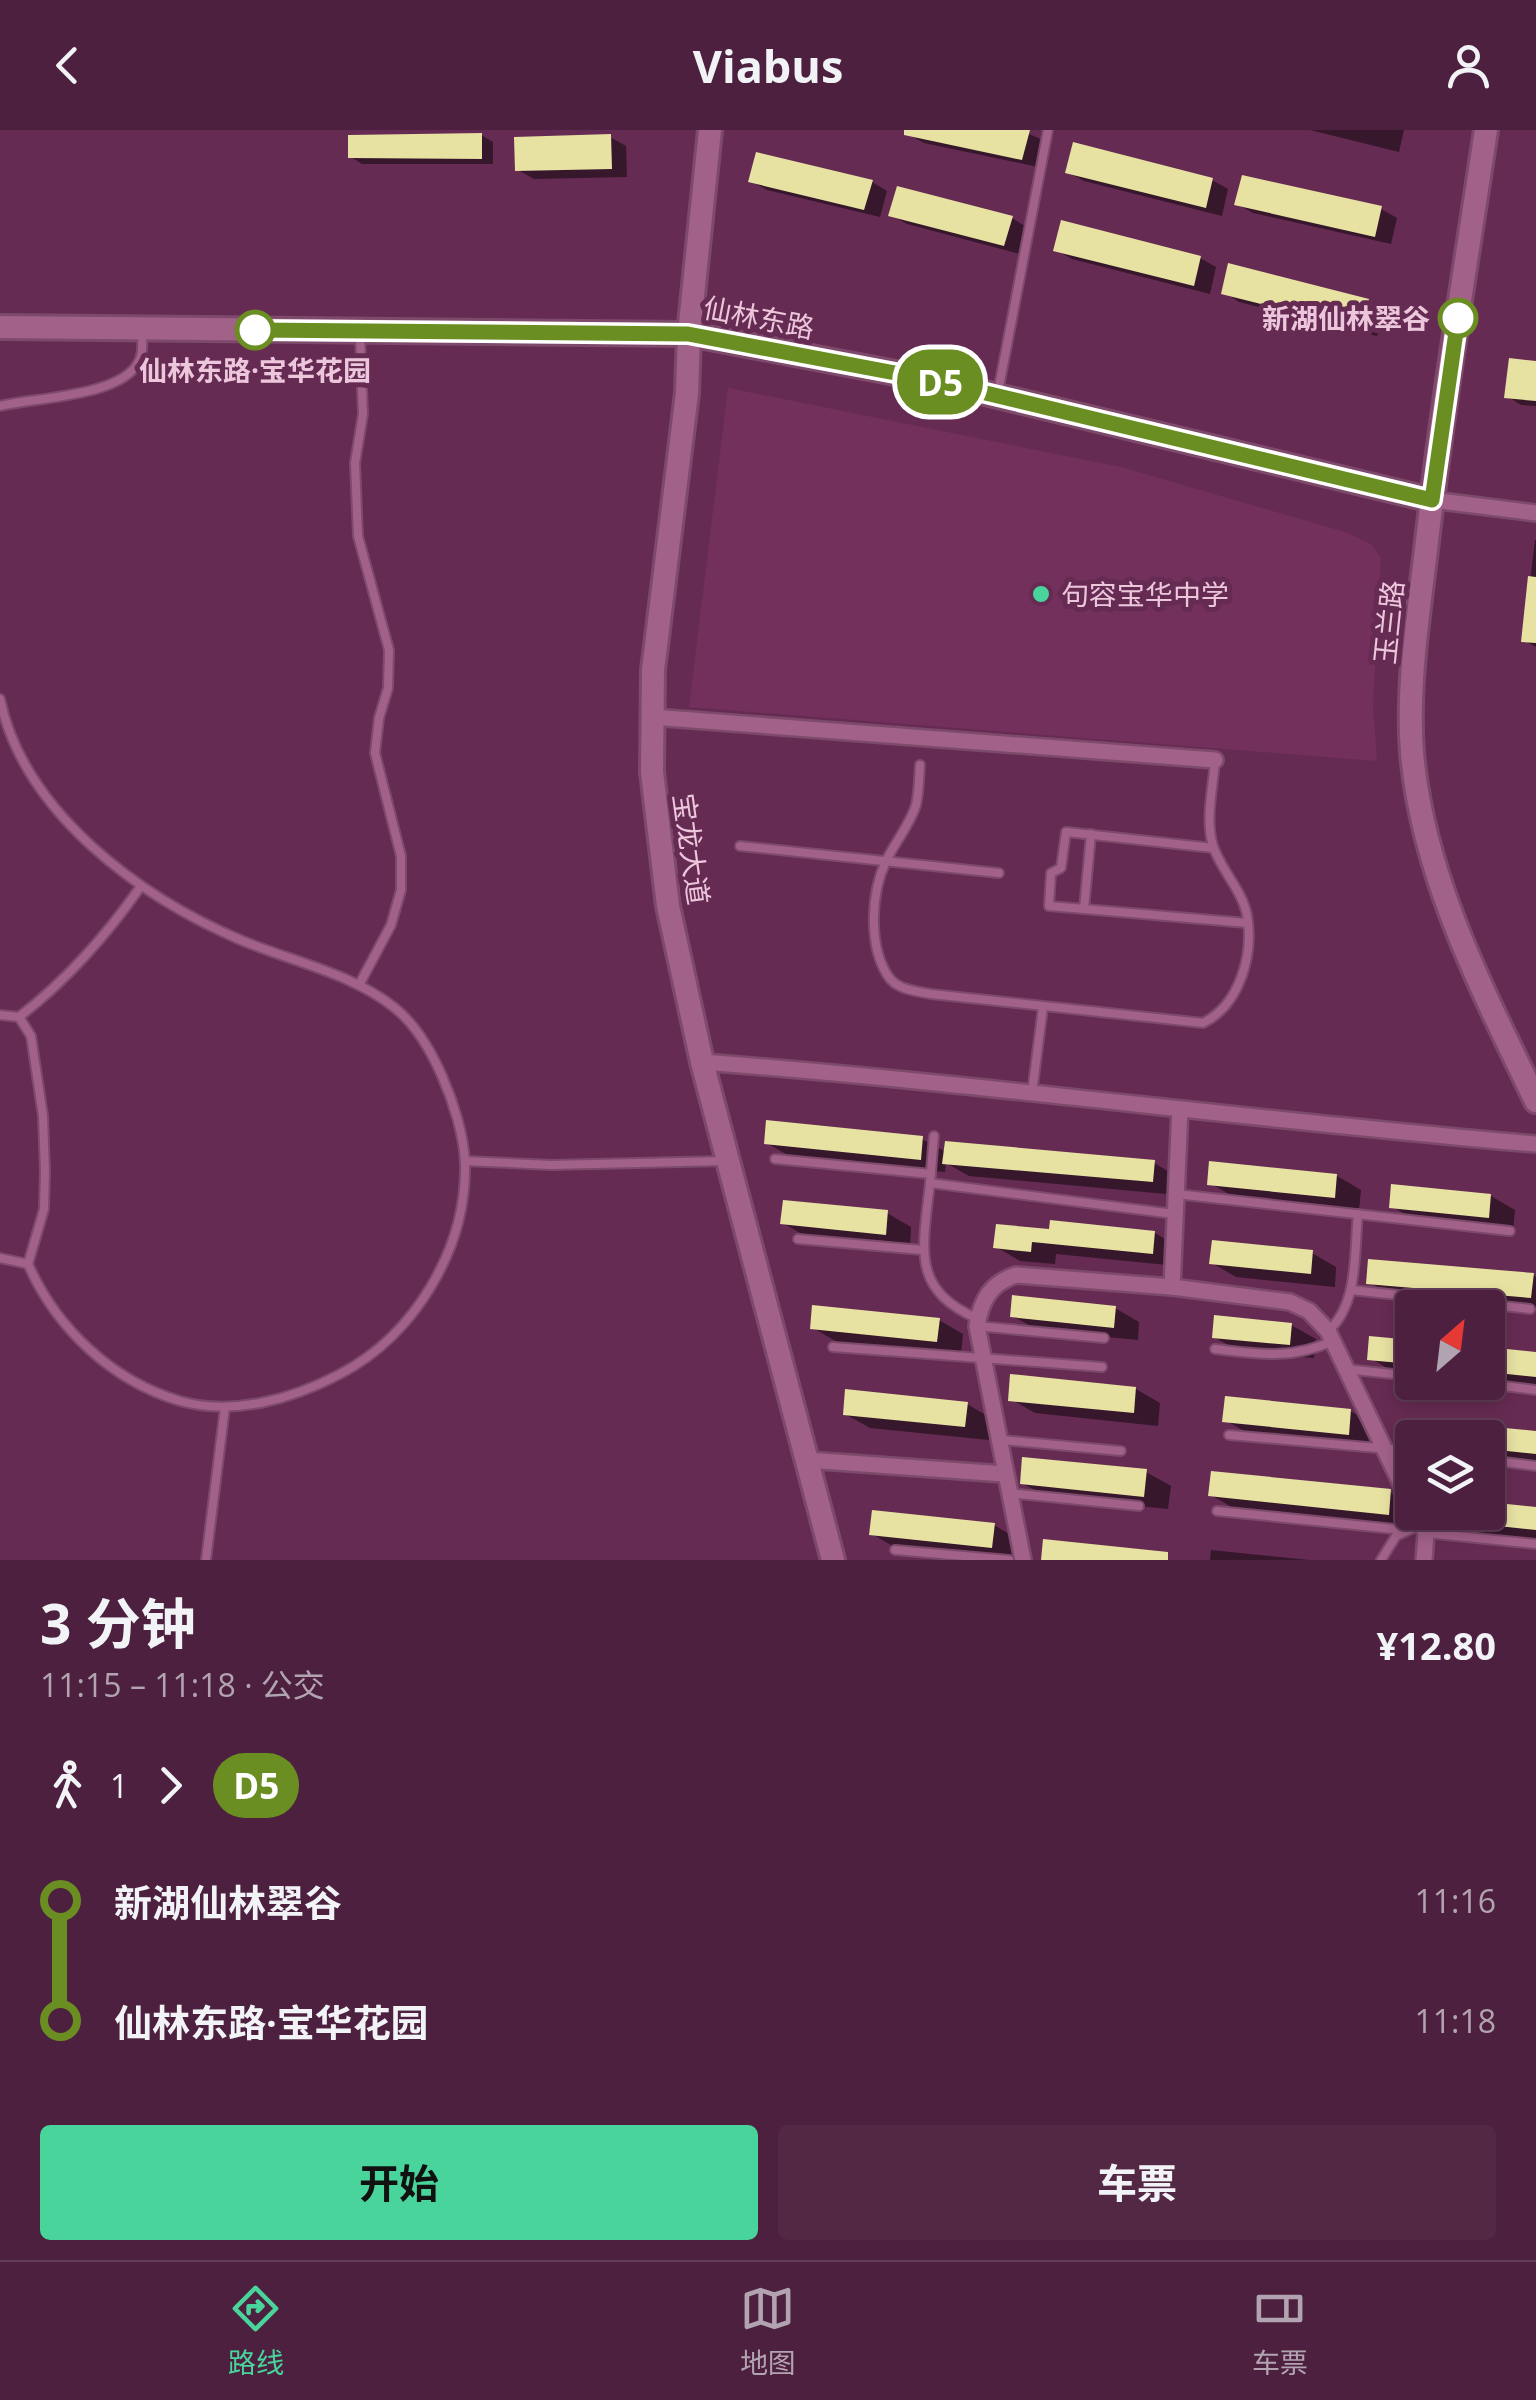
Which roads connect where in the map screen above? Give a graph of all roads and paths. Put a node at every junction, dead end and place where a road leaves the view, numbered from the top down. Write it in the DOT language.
graph roads {
  1 [pos="710,130"];
  2 [pos="1048,130"];
  3 [pos="1486,130"];
  4 [pos="0,327"];
  5 [pos="142,329"];
  6 [pos="360,331"];
  7 [pos="688,334"];
  8 [pos="997,396"];
  9 [pos="0,406"];
  10 [pos="1432,500"];
  11 [pos="1536,513"];
  12 [pos="0,699"];
  13 [pos="652,718"];
  14 [pos="1215,760"];
  15 [pos="920,766"];
  16 [pos="1091,834"];
  17 [pos="740,846"];
  18 [pos="1214,848"];
  19 [pos="886,862"];
  20 [pos="998,873"];
  21 [pos="140,886"];
  22 [pos="1084,909"];
  23 [pos="1247,923"];
  24 [pos="359,985"];
  25 [pos="1043,1007"];
  26 [pos="0,1015"];
  27 [pos="19,1018"];
  28 [pos="702,1062"];
  29 [pos="1032,1093"];
  30 [pos="1536,1101"];
  31 [pos="1180,1109"];
  32 [pos="934,1136"];
  33 [pos="1536,1144"];
  34 [pos="775,1159"];
  35 [pos="465,1161"];
  36 [pos="728,1161"];
  37 [pos="931,1178"];
  38 [pos="1176,1194"];
  39 [pos="1175,1214"];
  40 [pos="1358,1214"];
  41 [pos="1510,1231"];
  42 [pos="798,1239"];
  43 [pos="922,1250"];
  44 [pos="0,1258"];
  45 [pos="28,1264"];
  46 [pos="1172,1287"];
  47 [pos="1350,1290"];
  48 [pos="1530,1309"];
  49 [pos="977,1322"];
  50 [pos="1331,1336"];
  51 [pos="1104,1338"];
  52 [pos="833,1347"];
  53 [pos="1216,1350"];
  54 [pos="981,1358"];
  55 [pos="1102,1367"];
  56 [pos="1345,1369"];
  57 [pos="1395,1374"];
  58 [pos="1505,1386"];
  59 [pos="1536,1390"];
  60 [pos="224,1407"];
  61 [pos="1230,1435"];
  62 [pos="997,1440"];
  63 [pos="1384,1447"];
  64 [pos="1395,1449"];
  65 [pos="1121,1451"];
  66 [pos="808,1460"];
  67 [pos="1505,1462"];
  68 [pos="1536,1466"];
  69 [pos="1395,1470"];
  70 [pos="1004,1474"];
  71 [pos="1008,1493"];
  72 [pos="1139,1506"];
  73 [pos="1217,1511"];
  74 [pos="1395,1529"];
  75 [pos="1404,1530"];
  76 [pos="1420,1530"];
  77 [pos="1470,1530"];
  78 [pos="1536,1544"];
  79 [pos="895,1550"];
  80 [pos="206,1560"];
  81 [pos="833,1560"];
  82 [pos="1009,1560"];
  83 [pos="1023,1560"];
  84 [pos="1381,1560"];
  85 [pos="1424,1560"];
  1 -- 7 [label="street, 宝龙大道"];
  2 -- 8 [label="lane"];
  3 -- 10 [label="street, 玉兰路"];
  4 -- 5 [label="street, 仙林东路"];
  5 -- 6 [label="street, 仙林东路"];
  5 -- 9 [label="lane"];
  6 -- 7 [label="street, 仙林东路"];
  6 -- 24 [label="lane"];
  7 -- 8 [label="street, 仙林东路"];
  7 -- 13 [label="street, 宝龙大道"];
  8 -- 10 [label="street, 仙林东路"];
  10 -- 11 [label="street"];
  10 -- 30 [label="street, 玉兰路"];
  12 -- 21 [label="lane"];
  13 -- 14 [label="street"];
  13 -- 28 [label="street, 宝龙大道"];
  14 -- 18 [label="lane"];
  15 -- 19 [label="lane"];
  16 -- 18 [label="lane"];
  16 -- 22 [label="lane"];
  16 -- 22 [label="lane"];
  17 -- 19 [label="lane"];
  18 -- 23 [label="lane"];
  19 -- 20 [label="lane"];
  19 -- 25 [label="lane"];
  21 -- 24 [label="lane"];
  21 -- 27 [label="lane"];
  22 -- 23 [label="lane"];
  23 -- 25 [label="lane"];
  24 -- 35 [label="lane"];
  25 -- 29 [label="lane"];
  26 -- 27 [label="lane"];
  27 -- 45 [label="lane"];
  28 -- 29 [label="street"];
  28 -- 36 [label="street, 宝龙大道"];
  29 -- 31 [label="street"];
  31 -- 33 [label="street"];
  31 -- 38 [label="street"];
  32 -- 37 [label="lane"];
  34 -- 37 [label="lane"];
  35 -- 36 [label="lane"];
  35 -- 60 [label="lane"];
  36 -- 66 [label="street, 宝龙大道"];
  37 -- 39 [label="lane"];
  37 -- 43 [label="lane"];
  38 -- 39 [label="street"];
  38 -- 40 [label="lane"];
  39 -- 46 [label="street"];
  40 -- 41 [label="lane"];
  40 -- 47 [label="lane"];
  42 -- 43 [label="lane"];
  43 -- 49 [label="lane"];
  44 -- 45 [label="lane"];
  45 -- 60 [label="lane"];
  46 -- 49 [label="street"];
  46 -- 50 [label="street"];
  47 -- 48 [label="lane"];
  47 -- 50 [label="lane"];
  49 -- 51 [label="lane"];
  49 -- 54 [label="street"];
  50 -- 53 [label="lane"];
  50 -- 56 [label="street"];
  52 -- 54 [label="lane"];
  54 -- 55 [label="lane"];
  54 -- 62 [label="street"];
  56 -- 57 [label="lane"];
  56 -- 63 [label="street"];
  58 -- 59 [label="lane"];
  60 -- 80 [label="lane"];
  61 -- 63 [label="lane"];
  62 -- 65 [label="lane"];
  62 -- 70 [label="street"];
  63 -- 64 [label="lane"];
  63 -- 69 [label="street"];
  66 -- 70 [label="street"];
  66 -- 81 [label="street, 宝龙大道"];
  67 -- 68 [label="lane"];
  70 -- 71 [label="street"];
  71 -- 72 [label="lane"];
  71 -- 83 [label="street"];
  73 -- 74 [label="lane"];
  75 -- 84 [label="lane"];
  76 -- 85 [label="street"];
  77 -- 78 [label="lane"];
  79 -- 82 [label="lane"];
}
